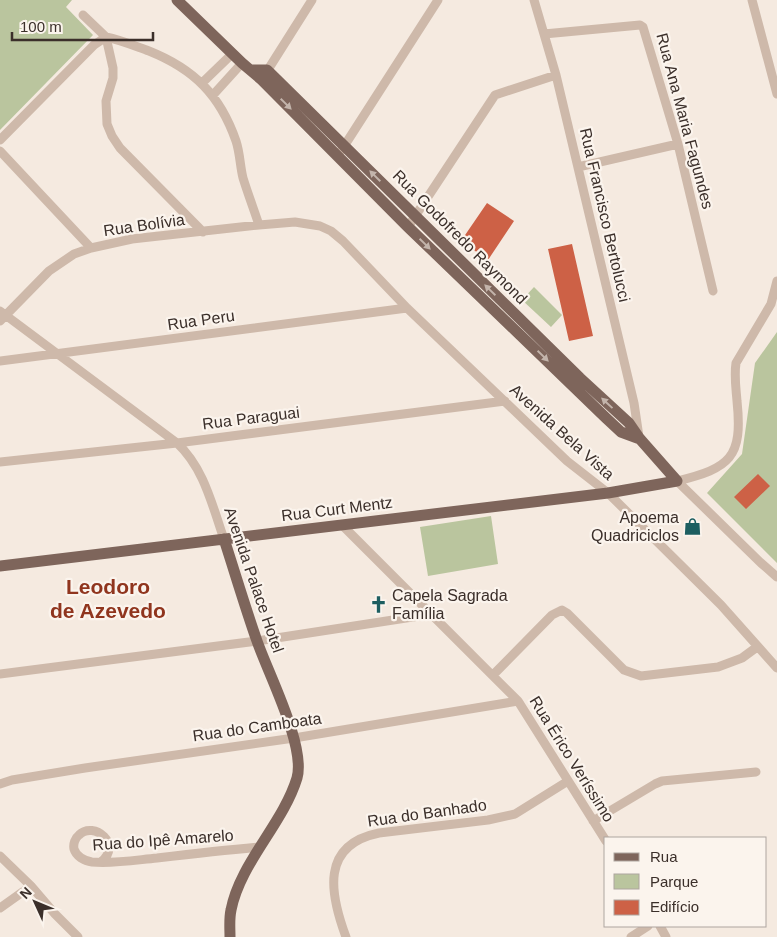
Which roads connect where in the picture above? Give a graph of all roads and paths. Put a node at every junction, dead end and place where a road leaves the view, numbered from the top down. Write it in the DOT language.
graph roads {
  1 [pos="177,0"];
  2 [pos="312,0"];
  3 [pos="438,0"];
  4 [pos="534,0"];
  5 [pos="752,0"];
  6 [pos="83,15"];
  7 [pos="544,34"];
  8 [pos="106,37"];
  9 [pos="232,54"];
  10 [pos="246,67"];
  11 [pos="265,75"];
  12 [pos="556,75"];
  13 [pos="202,84"];
  14 [pos="777,94"];
  15 [pos="213,95"];
  16 [pos="0,140"];
  17 [pos="678,144"];
  18 [pos="344,145"];
  19 [pos="0,151"];
  20 [pos="338,155"];
  21 [pos="578,166"];
  22 [pos="415,216"];
  23 [pos="259,225"];
  24 [pos="320,226"];
  25 [pos="408,227"];
  26 [pos="202,232"];
  27 [pos="90,248"];
  28 [pos="777,282"];
  29 [pos="713,291"];
  30 [pos="407,308"];
  31 [pos="2,316"];
  32 [pos="56,354"];
  33 [pos="0,362"];
  34 [pos="505,401"];
  35 [pos="640,439"];
  36 [pos="177,442"];
  37 [pos="0,462"];
  38 [pos="677,480"];
  39 [pos="608,493"];
  40 [pos="342,525"];
  41 [pos="224,539"];
  42 [pos="0,566"];
  43 [pos="777,577"];
  44 [pos="432,614"];
  45 [pos="257,642"];
  46 [pos="757,647"];
  47 [pos="777,668"];
  48 [pos="0,674"];
  49 [pos="493,675"];
  50 [pos="518,701"];
  51 [pos="294,738"];
  52 [pos="756,772"];
  53 [pos="568,781"];
  54 [pos="0,784"];
  55 [pos="593,822"];
  56 [pos="604,838"];
  57 [pos="260,847"];
  58 [pos="0,856"];
  59 [pos="101,862"];
  60 [pos="31,886"];
  61 [pos="0,908"];
  62 [pos="646,927"];
  63 [pos="78,937"];
  64 [pos="230,937"];
  65 [pos="346,937"];
  66 [pos="631,937"];
  1 -- 9 [label="main road, Rua Godofredo Raymond"];
  2 -- 11 [label="street"];
  3 -- 18 [label="street"];
  4 -- 7 [label="street, Rua Francisco Bertolucci"];
  5 -- 14 [label="street"];
  6 -- 8 [label="street"];
  7 -- 12 [label="street, Rua Francisco Bertolucci"];
  7 -- 17 [label="street, Rua Ana Maria Fagundes"];
  8 -- 13 [label="street"];
  8 -- 16 [label="street"];
  8 -- 26 [label="street"];
  9 -- 10 [label="main road, Rua Godofredo Raymond"];
  9 -- 13 [label="street"];
  10 -- 11 [label="main road, Rua Godofredo Raymond"];
  10 -- 15 [label="street"];
  11 -- 18 [label="main road, Rua Godofredo Raymond"];
  11 -- 20 [label="main road, Rua Godofredo Raymond, one-way"];
  12 -- 21 [label="street, Rua Francisco Bertolucci"];
  12 -- 22 [label="street"];
  13 -- 15 [label="street"];
  15 -- 23 [label="street"];
  17 -- 21 [label="street"];
  17 -- 29 [label="street, Rua Ana Maria Fagundes"];
  18 -- 20 [label="street"];
  22 -- 18 [label="main road, Rua Godofredo Raymond, one-way"];
  19 -- 27 [label="street"];
  20 -- 25 [label="main road, Rua Godofredo Raymond"];
  21 -- 35 [label="street, Rua Francisco Bertolucci"];
  22 -- 25 [label="street"];
  35 -- 22 [label="main road, Rua Godofredo Raymond, one-way"];
  23 -- 24 [label="street, Rua Bolívia"];
  23 -- 26 [label="street, Rua Bolívia"];
  24 -- 30 [label="street, Avenida Bela Vista"];
  25 -- 35 [label="main road, Rua Godofredo Raymond, one-way"];
  26 -- 27 [label="street, Rua Bolívia"];
  27 -- 31 [label="street, Rua Bolívia"];
  28 -- 38 [label="street"];
  30 -- 32 [label="street, Rua Peru"];
  30 -- 34 [label="street, Avenida Bela Vista"];
  31 -- 32 [label="street, Avenida Palace Hotel"];
  32 -- 33 [label="street, Rua Peru"];
  32 -- 36 [label="street, Avenida Palace Hotel"];
  34 -- 36 [label="street, Rua Paraguai"];
  34 -- 39 [label="street, Avenida Bela Vista"];
  35 -- 38 [label="main road, Rua Godofredo Raymond"];
  36 -- 37 [label="street, Rua Paraguai"];
  36 -- 41 [label="street, Avenida Palace Hotel"];
  38 -- 39 [label="main road, Rua Curt Mentz"];
  38 -- 43 [label="street, Rua Godofredo Raymond"];
  39 -- 40 [label="main road, Rua Curt Mentz"];
  39 -- 46 [label="street, Avenida Bela Vista"];
  40 -- 41 [label="main road, Rua Curt Mentz"];
  40 -- 44 [label="street, Rua Érico Veríssimo"];
  41 -- 42 [label="main road, Rua Curt Mentz"];
  41 -- 45 [label="main road, Avenida Palace Hotel"];
  44 -- 45 [label="street"];
  44 -- 49 [label="street, Rua Érico Veríssimo"];
  45 -- 48 [label="street"];
  45 -- 51 [label="main road, Avenida Palace Hotel"];
  46 -- 47 [label="street, Avenida Bela Vista"];
  46 -- 49 [label="street"];
  49 -- 50 [label="street, Rua Érico Veríssimo"];
  50 -- 51 [label="street, Rua do Camboata"];
  50 -- 53 [label="street, Rua Érico Veríssimo"];
  51 -- 54 [label="street, Rua do Camboata"];
  51 -- 57 [label="main road, Avenida Palace Hotel"];
  52 -- 55 [label="street"];
  53 -- 55 [label="street, Rua Érico Veríssimo"];
  53 -- 65 [label="street, Rua do Banhado"];
  55 -- 56 [label="street, Rua Érico Veríssimo"];
  57 -- 59 [label="street, Rua do Ipê Amarelo"];
  57 -- 64 [label="main road, Avenida Palace Hotel"];
  58 -- 60 [label="street"];
  59 -- 59 [label="street, Rua do Ipê Amarelo"];
  60 -- 61 [label="street"];
  60 -- 63 [label="street"];
  62 -- 66 [label="street"];
}
